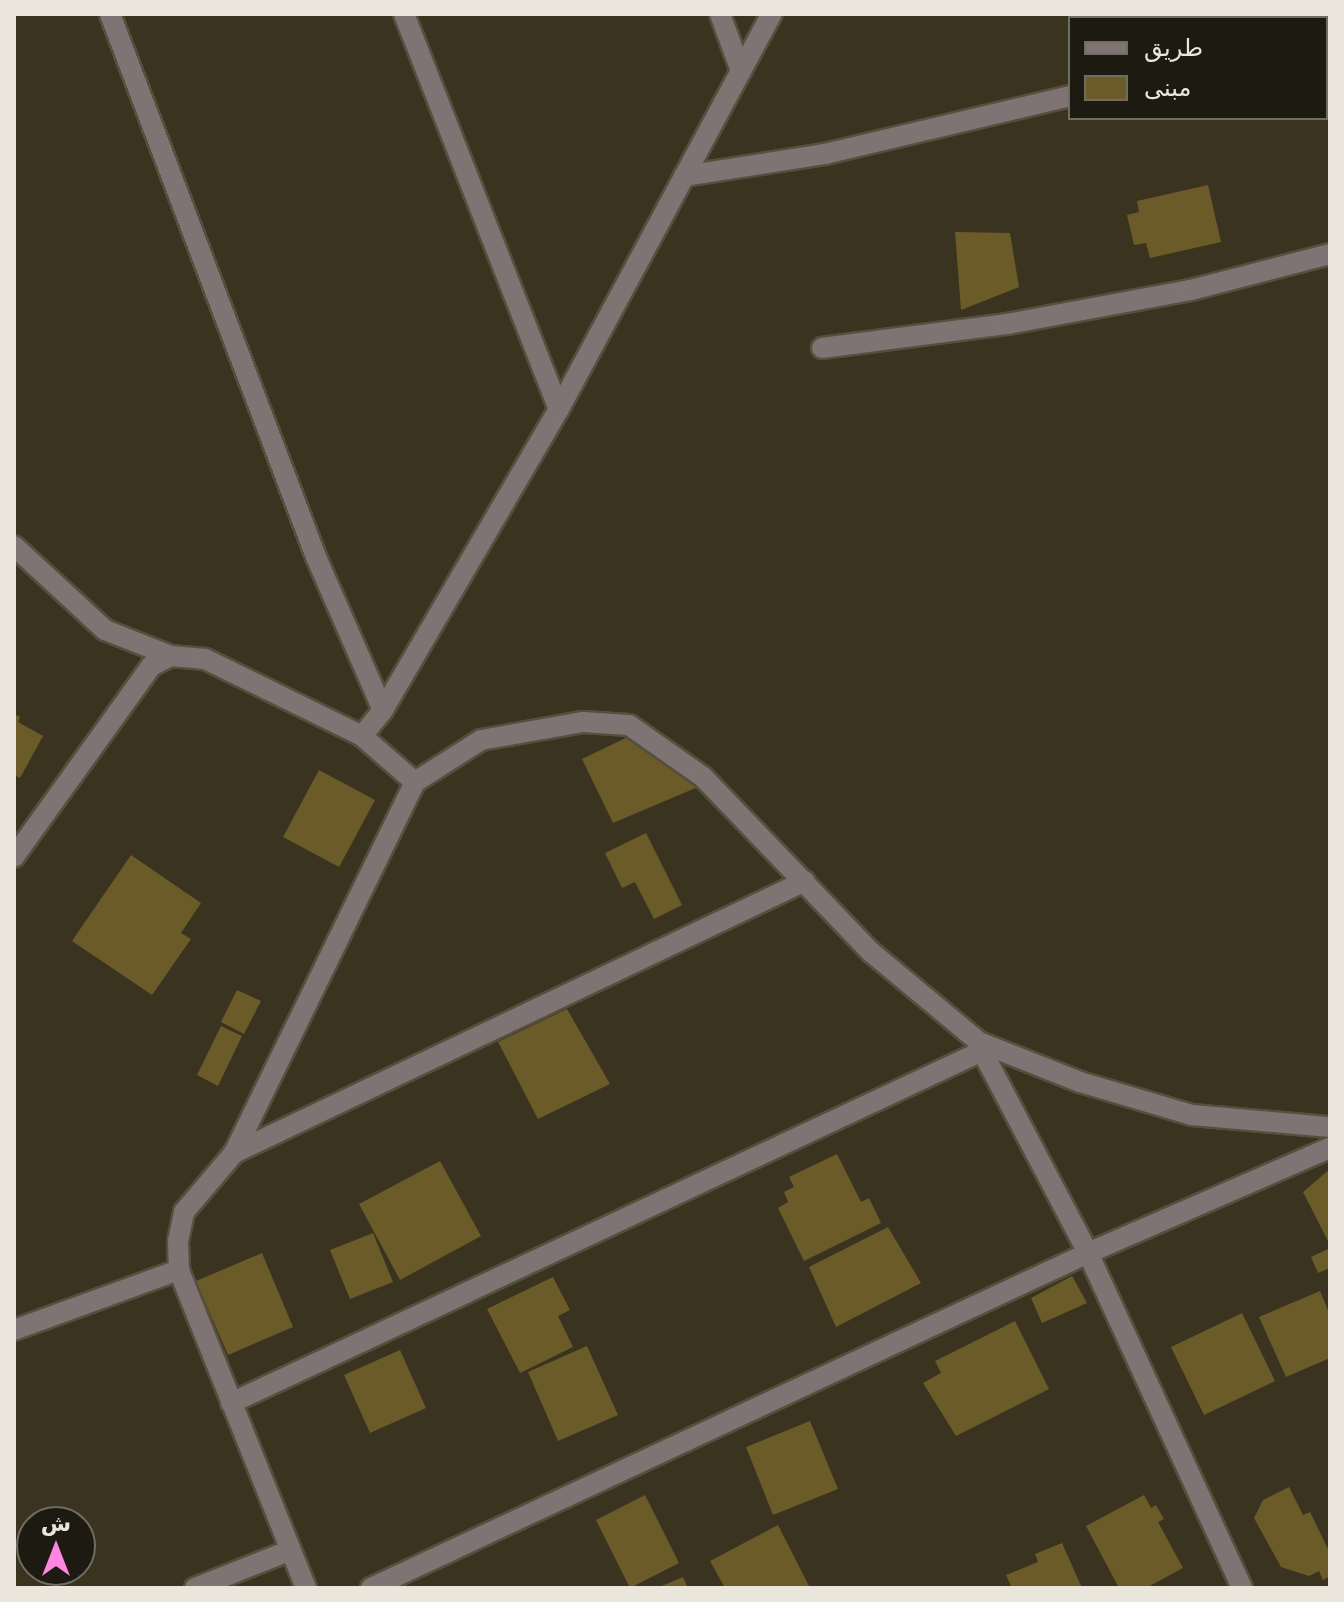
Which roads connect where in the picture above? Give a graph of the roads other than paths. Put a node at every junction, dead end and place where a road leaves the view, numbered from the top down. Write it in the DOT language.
graph roads {
  1 [pos="110,14"];
  2 [pos="404,14"];
  3 [pos="720,14"];
  4 [pos="772,14"];
  5 [pos="741,71"];
  6 [pos="1068,96"];
  7 [pos="684,176"];
  8 [pos="1330,254"];
  9 [pos="822,348"];
  10 [pos="559,409"];
  11 [pos="14,546"];
  12 [pos="171,656"];
  13 [pos="383,710"];
  14 [pos="362,736"];
  15 [pos="415,782"];
  16 [pos="14,857"];
  17 [pos="805,881"];
  18 [pos="981,1046"];
  19 [pos="1330,1127"];
  20 [pos="1330,1148"];
  21 [pos="234,1153"];
  22 [pos="1088,1253"];
  23 [pos="179,1270"];
  24 [pos="14,1330"];
  25 [pos="231,1403"];
  26 [pos="291,1550"];
  27 [pos="195,1588"];
  28 [pos="306,1588"];
  29 [pos="371,1588"];
  30 [pos="1242,1588"];
  1 -- 13 [label="street"];
  2 -- 10 [label="street"];
  3 -- 5 [label="street"];
  4 -- 5 [label="street"];
  5 -- 7 [label="street"];
  6 -- 7 [label="street"];
  7 -- 10 [label="street"];
  8 -- 9 [label="street"];
  10 -- 13 [label="street"];
  11 -- 12 [label="street"];
  12 -- 14 [label="street"];
  12 -- 16 [label="street"];
  13 -- 14 [label="street"];
  14 -- 15 [label="street"];
  15 -- 17 [label="street"];
  15 -- 21 [label="street"];
  17 -- 18 [label="street"];
  17 -- 21 [label="street"];
  18 -- 19 [label="street"];
  18 -- 22 [label="street"];
  18 -- 25 [label="street"];
  20 -- 22 [label="street"];
  21 -- 23 [label="street"];
  22 -- 29 [label="street"];
  22 -- 30 [label="street"];
  23 -- 24 [label="street"];
  23 -- 25 [label="street"];
  25 -- 26 [label="street"];
  26 -- 27 [label="street"];
  26 -- 28 [label="street"];
}
